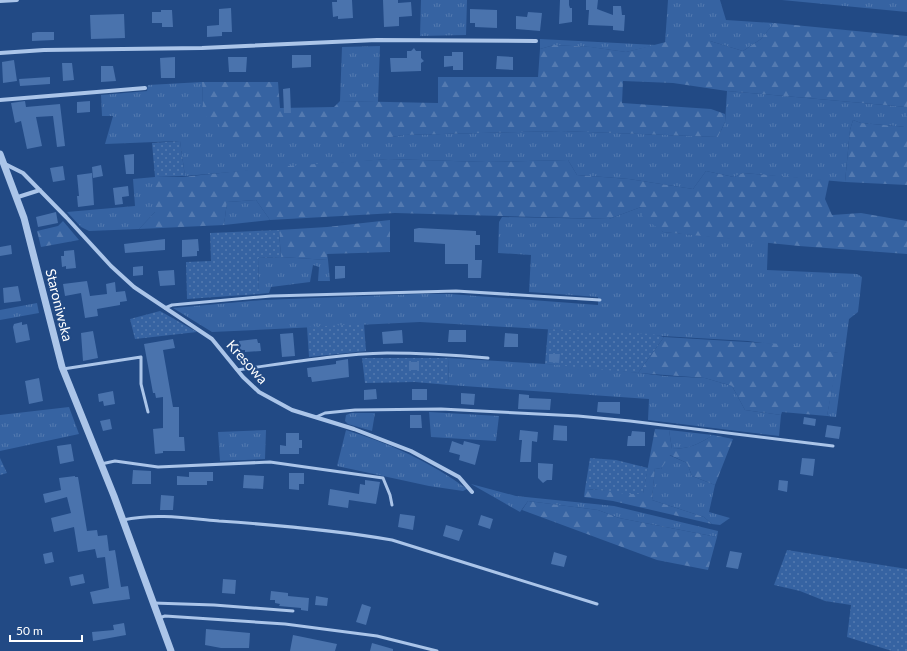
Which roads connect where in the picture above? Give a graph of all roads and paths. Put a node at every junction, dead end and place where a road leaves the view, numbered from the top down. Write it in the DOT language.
graph roads {
  1 [pos="17,0"];
  2 [pos="0,1"];
  3 [pos="536,41"];
  4 [pos="0,53"];
  5 [pos="145,88"];
  6 [pos="0,100"];
  7 [pos="0,154"];
  8 [pos="5,164"];
  9 [pos="40,190"];
  10 [pos="18,197"];
  11 [pos="600,300"];
  12 [pos="164,308"];
  13 [pos="488,358"];
  14 [pos="63,369"];
  15 [pos="237,370"];
  16 [pos="148,412"];
  17 [pos="316,417"];
  18 [pos="833,446"];
  19 [pos="100,462"];
  20 [pos="472,492"];
  21 [pos="392,505"];
  22 [pos="123,520"];
  23 [pos="153,603"];
  24 [pos="597,604"];
  25 [pos="293,611"];
  26 [pos="159,618"];
  27 [pos="171,651"];
  28 [pos="437,651"];
  1 -- 2 [label="street"];
  3 -- 4 [label="street"];
  5 -- 6 [label="street"];
  7 -- 8 [label="street, Staroniwska"];
  8 -- 9 [label="street, Kresowa"];
  8 -- 10 [label="street, Staroniwska"];
  9 -- 10 [label="street"];
  9 -- 12 [label="street, Kresowa"];
  10 -- 14 [label="street, Staroniwska"];
  11 -- 12 [label="lane"];
  12 -- 15 [label="street, Kresowa"];
  13 -- 15 [label="lane"];
  14 -- 16 [label="lane"];
  14 -- 19 [label="street, Staroniwska"];
  15 -- 17 [label="street, Kresowa"];
  17 -- 18 [label="lane"];
  17 -- 20 [label="street, Kresowa"];
  19 -- 21 [label="lane"];
  19 -- 22 [label="street, Staroniwska"];
  22 -- 23 [label="street, Staroniwska"];
  22 -- 24 [label="lane"];
  23 -- 25 [label="lane"];
  23 -- 26 [label="street, Staroniwska"];
  26 -- 27 [label="street, Staroniwska"];
  26 -- 28 [label="lane"];
}
